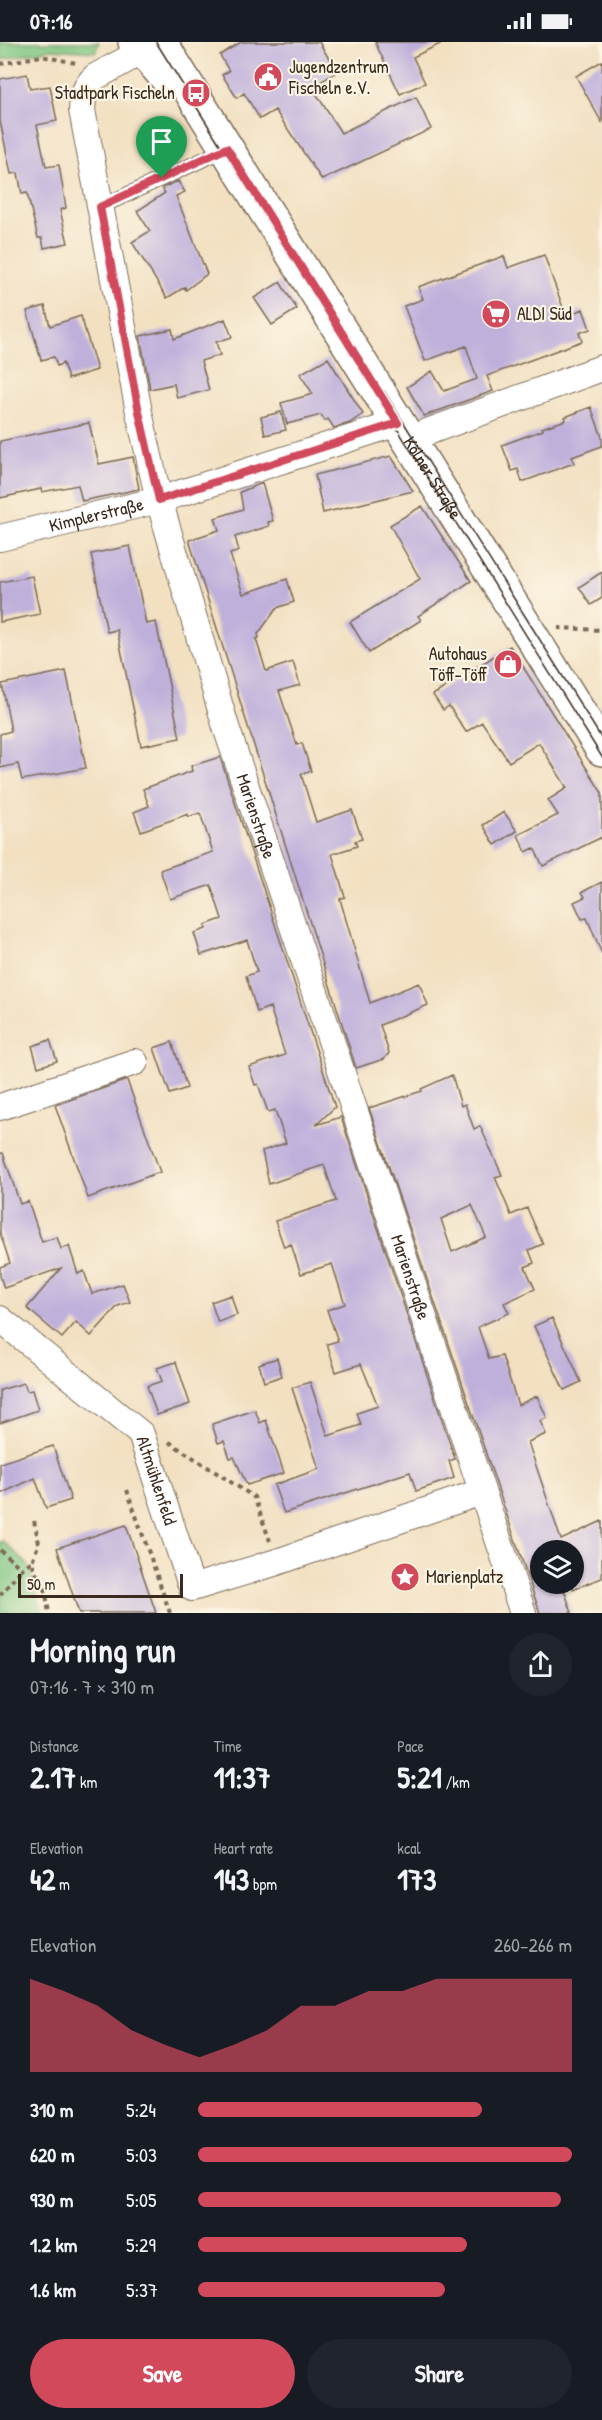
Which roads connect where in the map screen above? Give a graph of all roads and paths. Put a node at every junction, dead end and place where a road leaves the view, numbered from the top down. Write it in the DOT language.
graph roads {
  1 [pos="149,44"];
  2 [pos="0,64"];
  3 [pos="106,70"];
  4 [pos="227,147"];
  5 [pos="100,207"];
  6 [pos="602,368"];
  7 [pos="403,431"];
  8 [pos="159,500"];
  9 [pos="0,538"];
  10 [pos="602,631"];
  11 [pos="532,636"];
  12 [pos="602,749"];
  13 [pos="135,1062"];
  14 [pos="0,1107"];
  15 [pos="0,1319"];
  16 [pos="141,1434"];
  17 [pos="128,1490"];
  18 [pos="481,1492"];
  19 [pos="34,1521"];
  20 [pos="0,1550"];
  21 [pos="32,1561"];
  22 [pos="274,1563"];
  23 [pos="22,1569"];
  24 [pos="0,1596"];
  25 [pos="49,1613"];
  26 [pos="170,1613"];
  27 [pos="523,1613"];
  1 -- 3 [label="street, Marienstraße"];
  1 -- 4 [label="main road, Kölner Straße"];
  2 -- 3 [label="path"];
  3 -- 5 [label="street, Marienstraße"];
  4 -- 5 [label="lane"];
  4 -- 7 [label="main road, Kölner Straße"];
  5 -- 8 [label="street, Marienstraße"];
  6 -- 7 [label="street, Kimplerstraße"];
  7 -- 8 [label="street, Kimplerstraße"];
  7 -- 11 [label="main road, Kölner Straße"];
  8 -- 9 [label="street, Kimplerstraße"];
  8 -- 18 [label="street, Marienstraße"];
  10 -- 11 [label="path"];
  11 -- 12 [label="main road, Kölner Straße"];
  13 -- 14 [label="street"];
  15 -- 16 [label="street, Altmühlenfeld"];
  16 -- 22 [label="path"];
  16 -- 22 [label="street, Altmühlenfeld"];
  17 -- 26 [label="path"];
  18 -- 22 [label="street"];
  18 -- 27 [label="street, Marienstraße"];
  19 -- 21 [label="path"];
  20 -- 23 [label="path"];
  21 -- 23 [label="path"];
  21 -- 25 [label="path"];
  23 -- 24 [label="path"];
}
